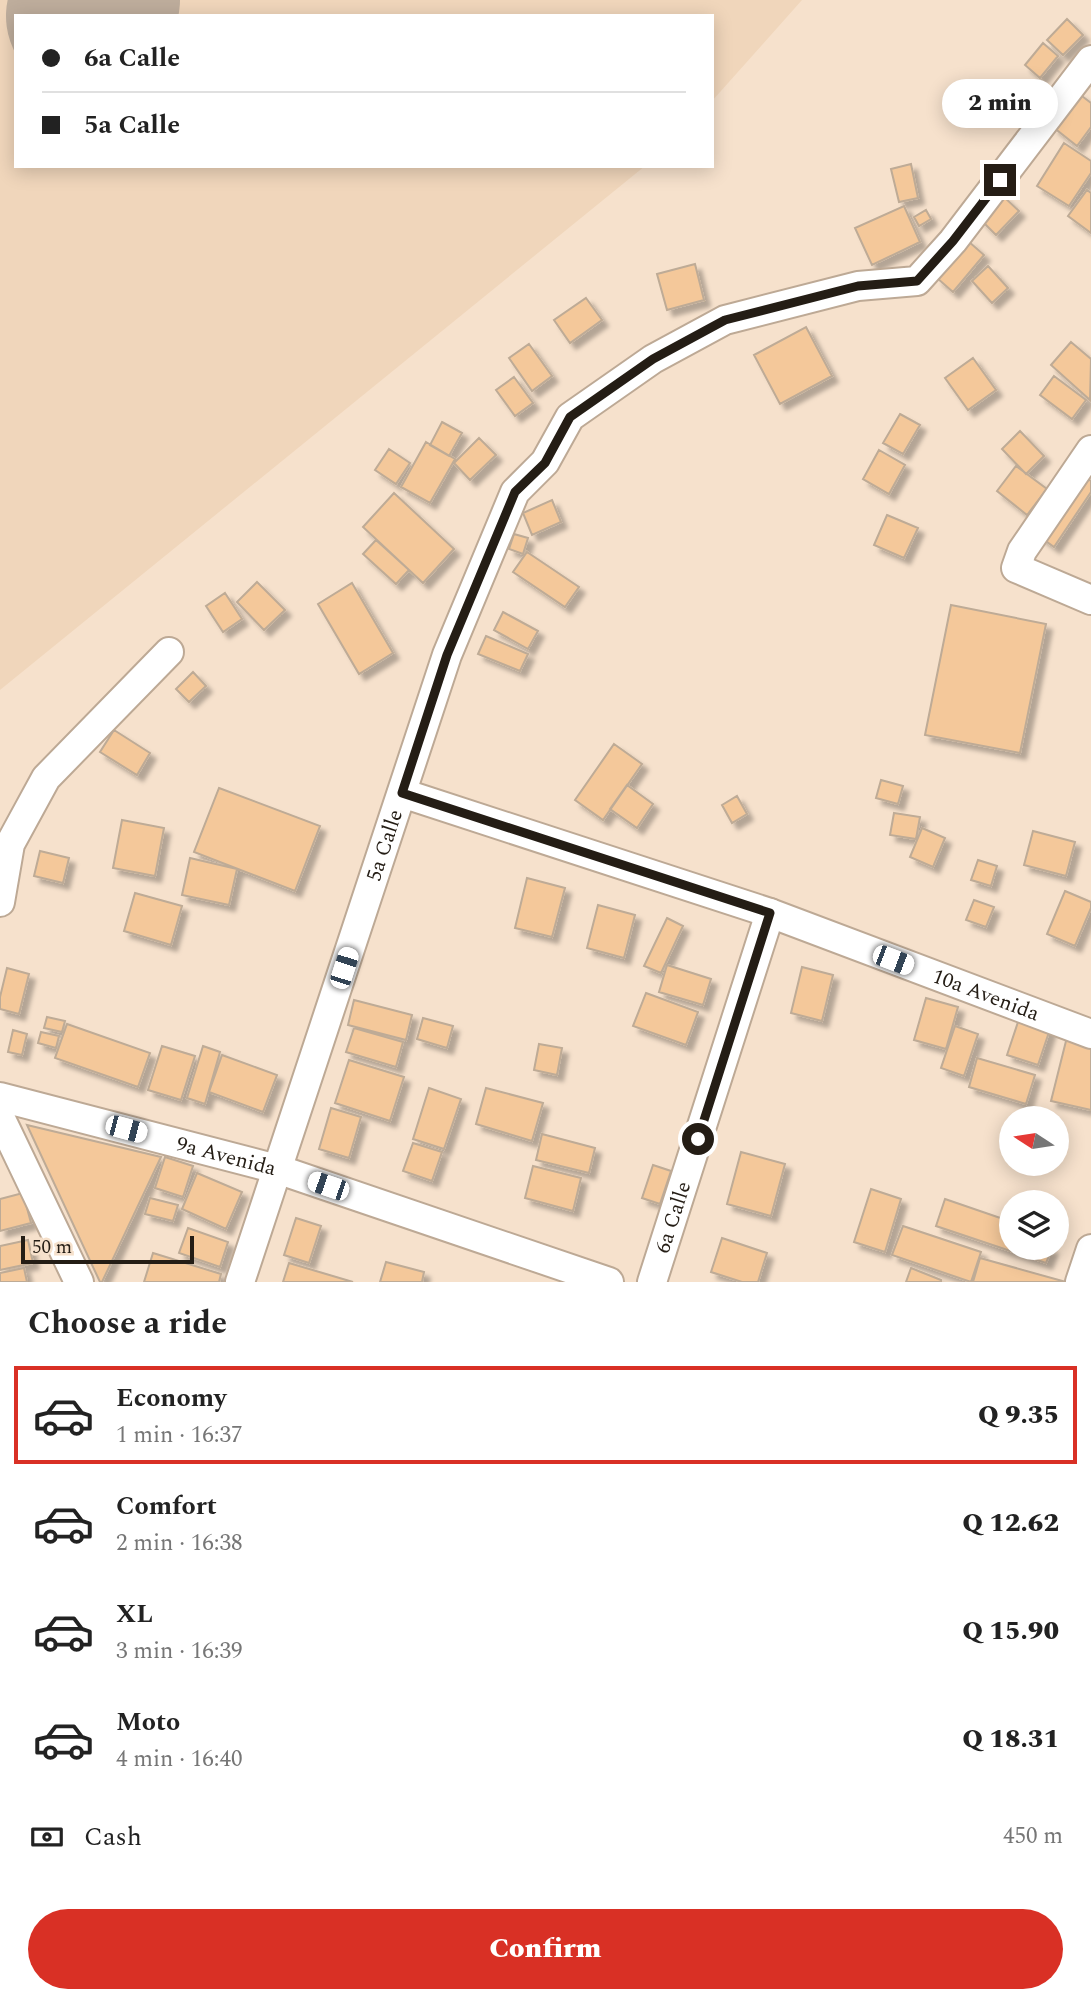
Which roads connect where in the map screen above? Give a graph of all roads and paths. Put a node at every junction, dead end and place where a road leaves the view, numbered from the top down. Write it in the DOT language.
graph roads {
  1 [pos="1086,74"];
  2 [pos="1091,450"];
  3 [pos="1091,600"];
  4 [pos="169,652"];
  5 [pos="402,793"];
  6 [pos="0,902"];
  7 [pos="770,913"];
  8 [pos="1091,1034"];
  9 [pos="0,1097"];
  10 [pos="0,1117"];
  11 [pos="277,1169"];
  12 [pos="1091,1248"];
  13 [pos="79,1282"];
  14 [pos="240,1282"];
  15 [pos="609,1282"];
  16 [pos="652,1282"];
  17 [pos="1080,1282"];
  1 -- 5 [label="street, 5a Calle"];
  2 -- 3 [label="street"];
  4 -- 6 [label="street"];
  5 -- 7 [label="street, 10a Avenida"];
  5 -- 11 [label="street, 5a Calle"];
  7 -- 8 [label="street, 10a Avenida"];
  7 -- 16 [label="street, 6a Calle"];
  9 -- 11 [label="street, 9a Avenida"];
  10 -- 13 [label="street"];
  11 -- 14 [label="street, 5a Calle"];
  11 -- 15 [label="street, 9a Avenida"];
  12 -- 17 [label="street"];
}
